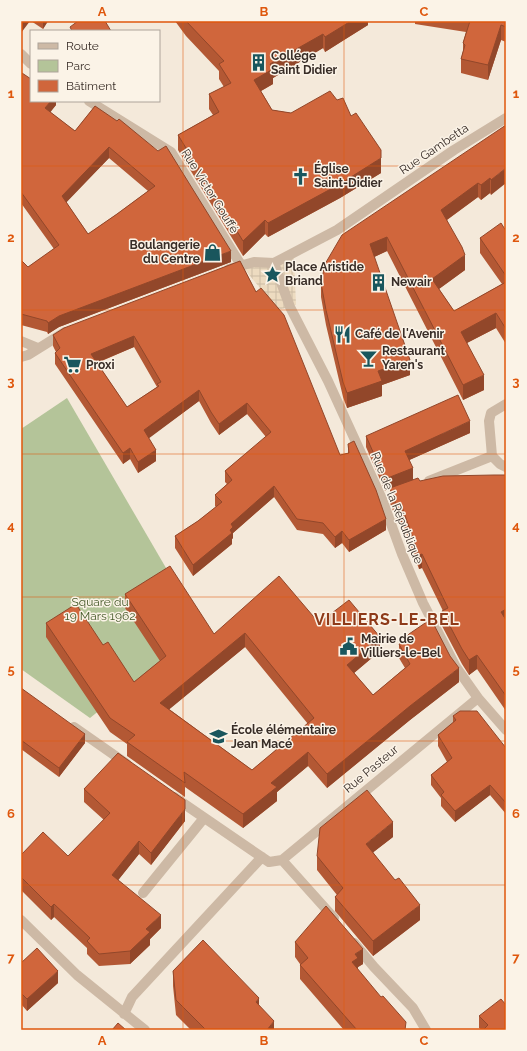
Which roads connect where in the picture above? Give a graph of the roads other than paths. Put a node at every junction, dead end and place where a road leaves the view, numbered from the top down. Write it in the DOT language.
graph roads {
  1 [pos="21,54"];
  2 [pos="30,63"];
  3 [pos="91,102"];
  4 [pos="506,118"];
  5 [pos="274,263"];
  6 [pos="241,265"];
  7 [pos="222,272"];
  8 [pos="75,328"];
  9 [pos="21,341"];
  10 [pos="38,348"];
  11 [pos="21,357"];
  12 [pos="506,404"];
  13 [pos="492,456"];
  14 [pos="506,467"];
  15 [pos="419,485"];
  16 [pos="478,698"];
  17 [pos="65,720"];
  18 [pos="506,730"];
  19 [pos="134,769"];
  20 [pos="166,791"];
  21 [pos="204,818"];
  22 [pos="262,857"];
  23 [pos="282,860"];
  24 [pos="144,893"];
  25 [pos="21,920"];
  26 [pos="340,925"];
  27 [pos="350,937"];
  28 [pos="124,1014"];
  29 [pos="145,1030"];
  30 [pos="426,1030"];
  1 -- 2 [label="street"];
  3 -- 6 [label="street, Rue Victor Gouffé"];
  4 -- 5 [label="street, Rue Gambetta"];
  5 -- 6 [label="street"];
  5 -- 16 [label="street, Rue de la République"];
  6 -- 7 [label="street"];
  8 -- 10 [label="street"];
  9 -- 10 [label="street"];
  10 -- 11 [label="street"];
  12 -- 13 [label="street"];
  13 -- 14 [label="street"];
  13 -- 15 [label="street"];
  16 -- 18 [label="street, Rue de la République"];
  16 -- 23 [label="street, Rue Pasteur"];
  17 -- 19 [label="street"];
  20 -- 21 [label="street"];
  21 -- 22 [label="street"];
  21 -- 24 [label="street"];
  22 -- 23 [label="street"];
  22 -- 28 [label="street"];
  23 -- 26 [label="street"];
  25 -- 28 [label="street"];
  27 -- 30 [label="street"];
  28 -- 29 [label="street"];
}
